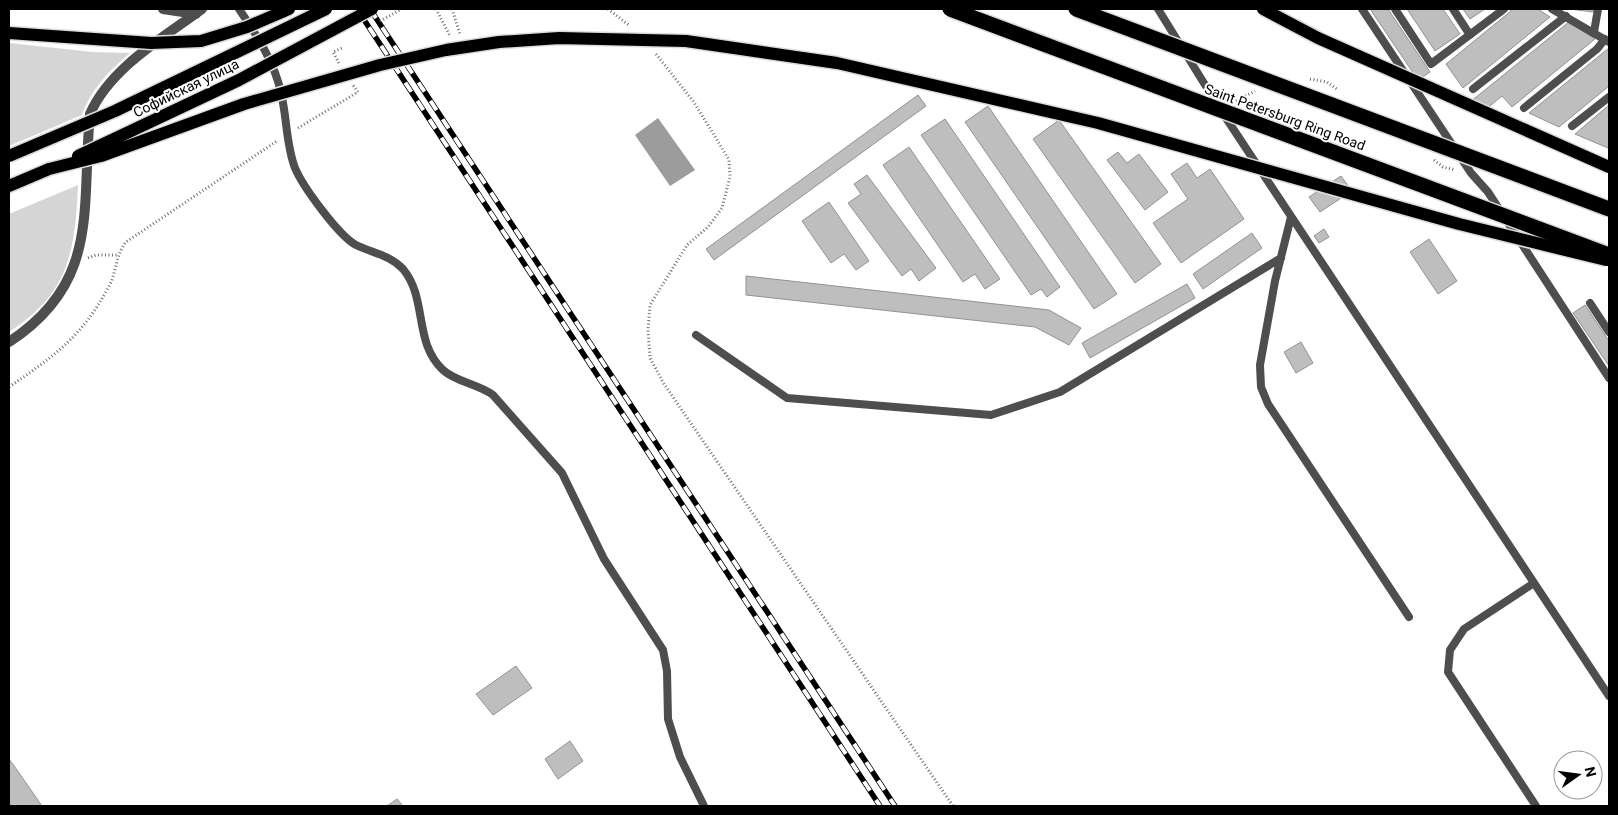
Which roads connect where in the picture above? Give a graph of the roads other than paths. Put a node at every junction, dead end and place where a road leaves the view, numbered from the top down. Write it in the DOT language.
graph roads {
  1 [pos="163,9"];
  2 [pos="239,9"];
  3 [pos="289,9"];
  4 [pos="326,9"];
  5 [pos="372,9"];
  6 [pos="950,9"];
  7 [pos="1076,9"];
  8 [pos="1158,9"];
  9 [pos="1263,9"];
  10 [pos="1362,9"];
  11 [pos="1395,9"];
  12 [pos="1453,9"];
  13 [pos="1504,9"];
  14 [pos="1554,9"];
  15 [pos="1598,9"];
  16 [pos="199,11"];
  17 [pos="1566,16"];
  18 [pos="1594,32"];
  19 [pos="9,33"];
  20 [pos="1470,35"];
  21 [pos="1607,41"];
  22 [pos="1473,89"];
  23 [pos="1609,96"];
  24 [pos="1524,108"];
  25 [pos="1572,126"];
  26 [pos="9,156"];
  27 [pos="1609,167"];
  28 [pos="48,169"];
  29 [pos="9,186"];
  30 [pos="1609,209"];
  31 [pos="1291,217"];
  32 [pos="1609,255"];
  33 [pos="1281,258"];
  34 [pos="1609,261"];
  35 [pos="1590,303"];
  36 [pos="1609,332"];
  37 [pos="696,335"];
  38 [pos="9,342"];
  39 [pos="1609,378"];
  40 [pos="1534,583"];
  41 [pos="1409,617"];
  42 [pos="1609,696"];
  43 [pos="704,806"];
  44 [pos="1536,806"];
  1 -- 16 [label="street"];
  2 -- 43 [label="lane"];
  3 -- 19 [label="main road, bridge"];
  4 -- 26 [label="main road, Софийская улица, bridge"];
  5 -- 28 [label="main road, Софийская улица, bridge"];
  6 -- 32 [label="highway, Saint Petersburg Ring Road, bridge"];
  7 -- 30 [label="highway, Saint Petersburg Ring Road, bridge"];
  8 -- 31 [label="lane"];
  9 -- 27 [label="main road, bridge"];
  10 -- 39 [label="lane"];
  11 -- 20 [label="lane"];
  12 -- 20 [label="lane"];
  13 -- 20 [label="lane"];
  14 -- 17 [label="lane"];
  15 -- 18 [label="lane"];
  16 -- 38 [label="street"];
  17 -- 18 [label="lane"];
  17 -- 22 [label="lane"];
  18 -- 21 [label="lane"];
  21 -- 24 [label="lane"];
  23 -- 25 [label="lane"];
  28 -- 29 [label="main road, Софийская улица"];
  28 -- 34 [label="main road, bridge"];
  31 -- 33 [label="lane"];
  31 -- 40 [label="lane"];
  33 -- 37 [label="lane"];
  33 -- 41 [label="lane"];
  35 -- 36 [label="lane"];
  40 -- 42 [label="lane"];
  40 -- 44 [label="lane"];
}
